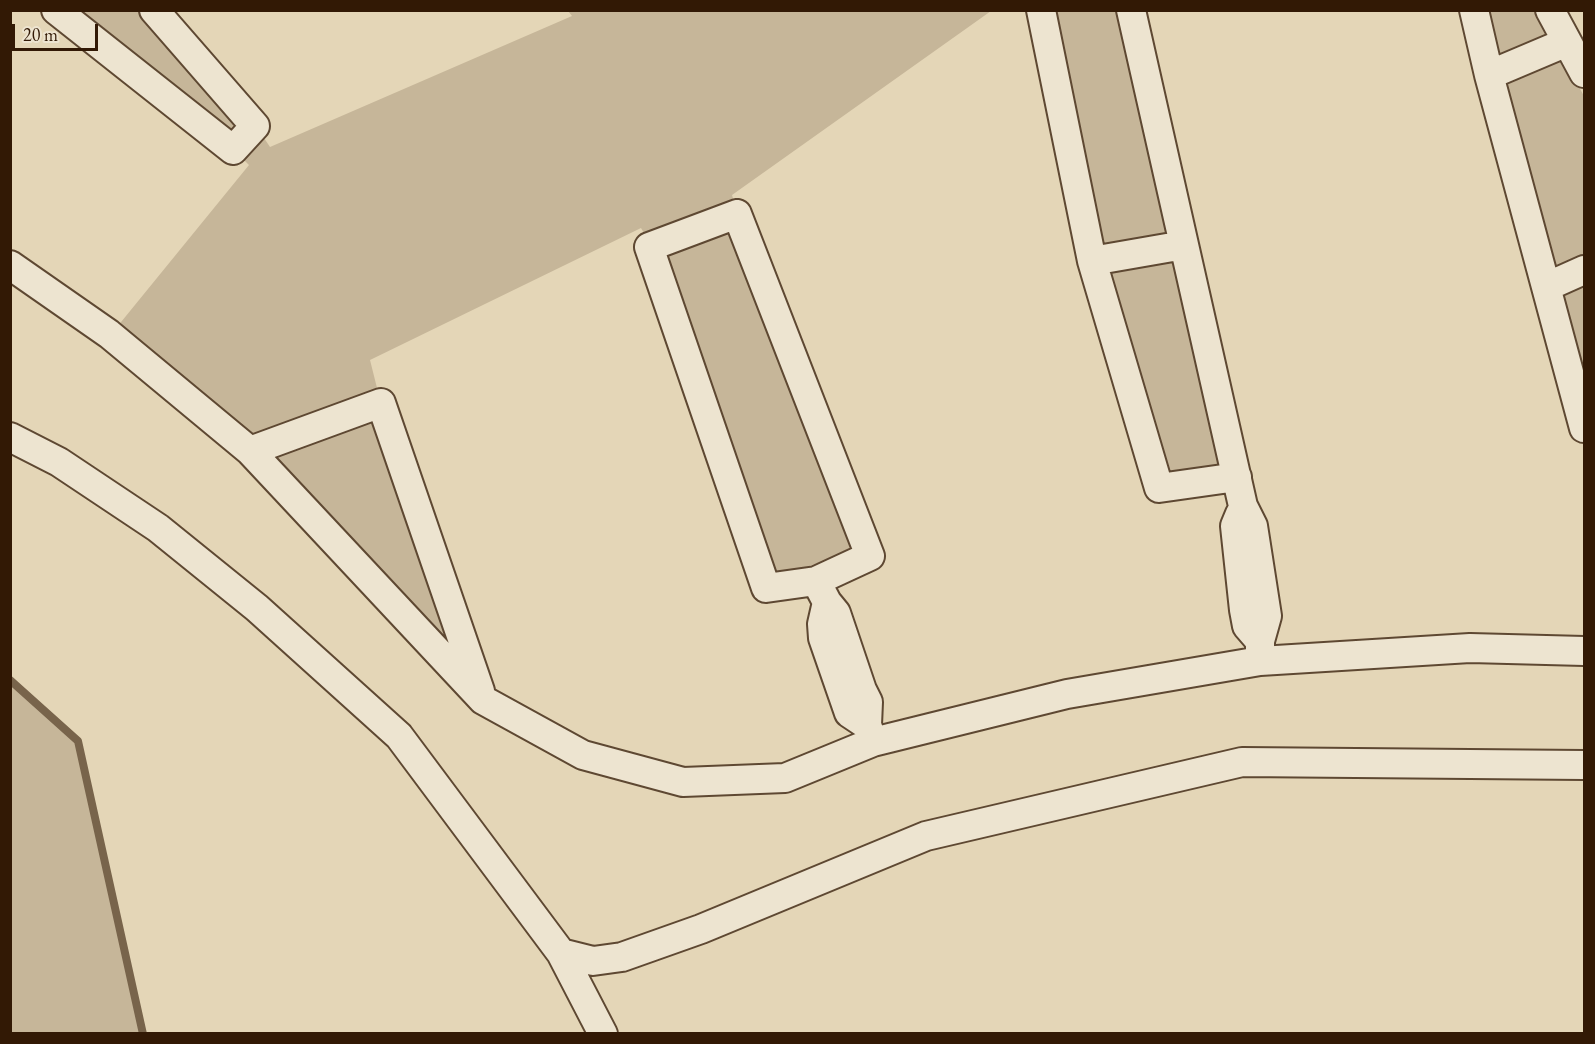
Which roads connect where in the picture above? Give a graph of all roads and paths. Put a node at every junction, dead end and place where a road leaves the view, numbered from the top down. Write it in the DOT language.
graph roads {
  1 [pos="56,10"];
  2 [pos="154,10"];
  3 [pos="1041,10"];
  4 [pos="1131,10"];
  5 [pos="1474,10"];
  6 [pos="1550,10"];
  7 [pos="1567,42"];
  8 [pos="1584,73"];
  9 [pos="1489,75"];
  10 [pos="1184,245"];
  11 [pos="1092,261"];
  12 [pos="10,265"];
  13 [pos="1584,270"];
  14 [pos="1546,287"];
  15 [pos="1584,428"];
  16 [pos="10,437"];
  17 [pos="250,451"];
  18 [pos="1237,477"];
  19 [pos="822,591"];
  20 [pos="1260,651"];
  21 [pos="1584,651"];
  22 [pos="483,700"];
  23 [pos="870,734"];
  24 [pos="1584,765"];
  25 [pos="561,953"];
  26 [pos="603,1034"];
  1 -- 2 [label="street"];
  3 -- 11 [label="street"];
  4 -- 10 [label="street"];
  5 -- 9 [label="street"];
  6 -- 7 [label="street"];
  7 -- 8 [label="street"];
  7 -- 9 [label="street"];
  9 -- 14 [label="street"];
  10 -- 11 [label="street"];
  10 -- 18 [label="street"];
  11 -- 18 [label="street"];
  12 -- 17 [label="street"];
  13 -- 14 [label="street"];
  14 -- 15 [label="street"];
  16 -- 25 [label="street"];
  17 -- 22 [label="street"];
  17 -- 22 [label="street"];
  18 -- 20 [label="street"];
  19 -- 19 [label="street"];
  19 -- 23 [label="street"];
  20 -- 21 [label="street"];
  20 -- 23 [label="street"];
  22 -- 23 [label="street"];
  24 -- 25 [label="street"];
  25 -- 26 [label="street"];
}
